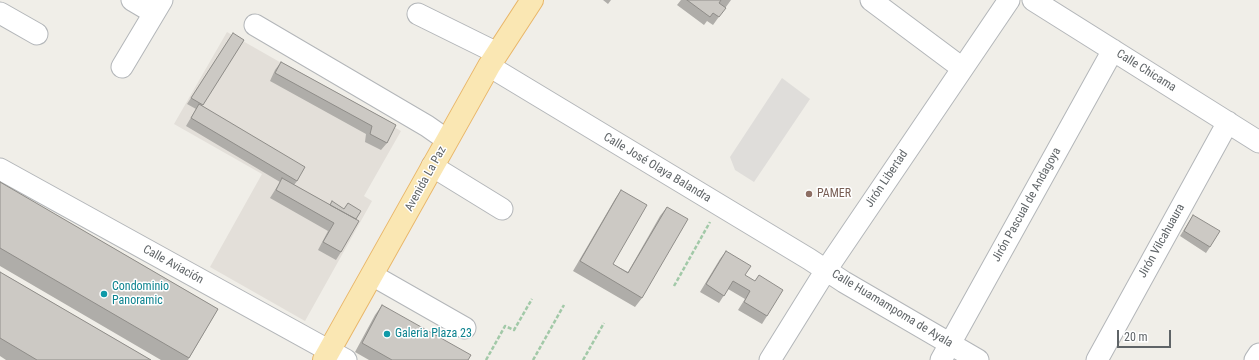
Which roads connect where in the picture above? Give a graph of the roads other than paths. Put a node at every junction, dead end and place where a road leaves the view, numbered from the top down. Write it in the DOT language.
graph roads {
  1 [pos="132,0"];
  2 [pos="532,0"];
  3 [pos="871,0"];
  4 [pos="1009,0"];
  5 [pos="1033,0"];
  6 [pos="158,6"];
  7 [pos="0,13"];
  8 [pos="418,14"];
  9 [pos="255,25"];
  10 [pos="37,34"];
  11 [pos="1113,50"];
  12 [pos="493,59"];
  13 [pos="122,67"];
  14 [pos="962,68"];
  15 [pos="1228,122"];
  16 [pos="447,140"];
  17 [pos="1259,142"];
  18 [pos="432,166"];
  19 [pos="0,169"];
  20 [pos="502,209"];
  21 [pos="826,270"];
  22 [pos="372,275"];
  23 [pos="465,328"];
  24 [pos="945,352"];
  25 [pos="1259,354"];
  26 [pos="333,357"];
  27 [pos="770,360"];
  28 [pos="978,360"];
  29 [pos="1096,360"];
  30 [pos="1256,360"];
  1 -- 6 [label="street"];
  2 -- 12 [label="main road, Avenida La Paz"];
  3 -- 14 [label="street"];
  4 -- 14 [label="street, Jirón Libertad"];
  5 -- 11 [label="street, Calle Chicama"];
  6 -- 13 [label="street"];
  7 -- 10 [label="street"];
  8 -- 12 [label="street, Calle José Olaya Balandra"];
  9 -- 16 [label="street"];
  11 -- 15 [label="street, Calle Chicama"];
  11 -- 24 [label="street, Jirón Pascual de Andagoya"];
  12 -- 16 [label="main road, Avenida La Paz"];
  12 -- 21 [label="street, Calle José Olaya Balandra"];
  14 -- 21 [label="street, Jirón Libertad"];
  15 -- 17 [label="street, Calle Chicama"];
  15 -- 29 [label="street, Jirón Vilcahuaura"];
  16 -- 18 [label="main road, Avenida La Paz"];
  18 -- 20 [label="street"];
  18 -- 22 [label="main road, Avenida La Paz"];
  19 -- 26 [label="street, Calle Aviación"];
  21 -- 24 [label="street, Calle Huamampoma de Ayala"];
  21 -- 27 [label="street, Jirón Libertad"];
  22 -- 23 [label="street"];
  22 -- 26 [label="main road, Avenida La Paz"];
  24 -- 28 [label="street, Calle Huamampoma de Ayala"];
  25 -- 30 [label="street"];
}
